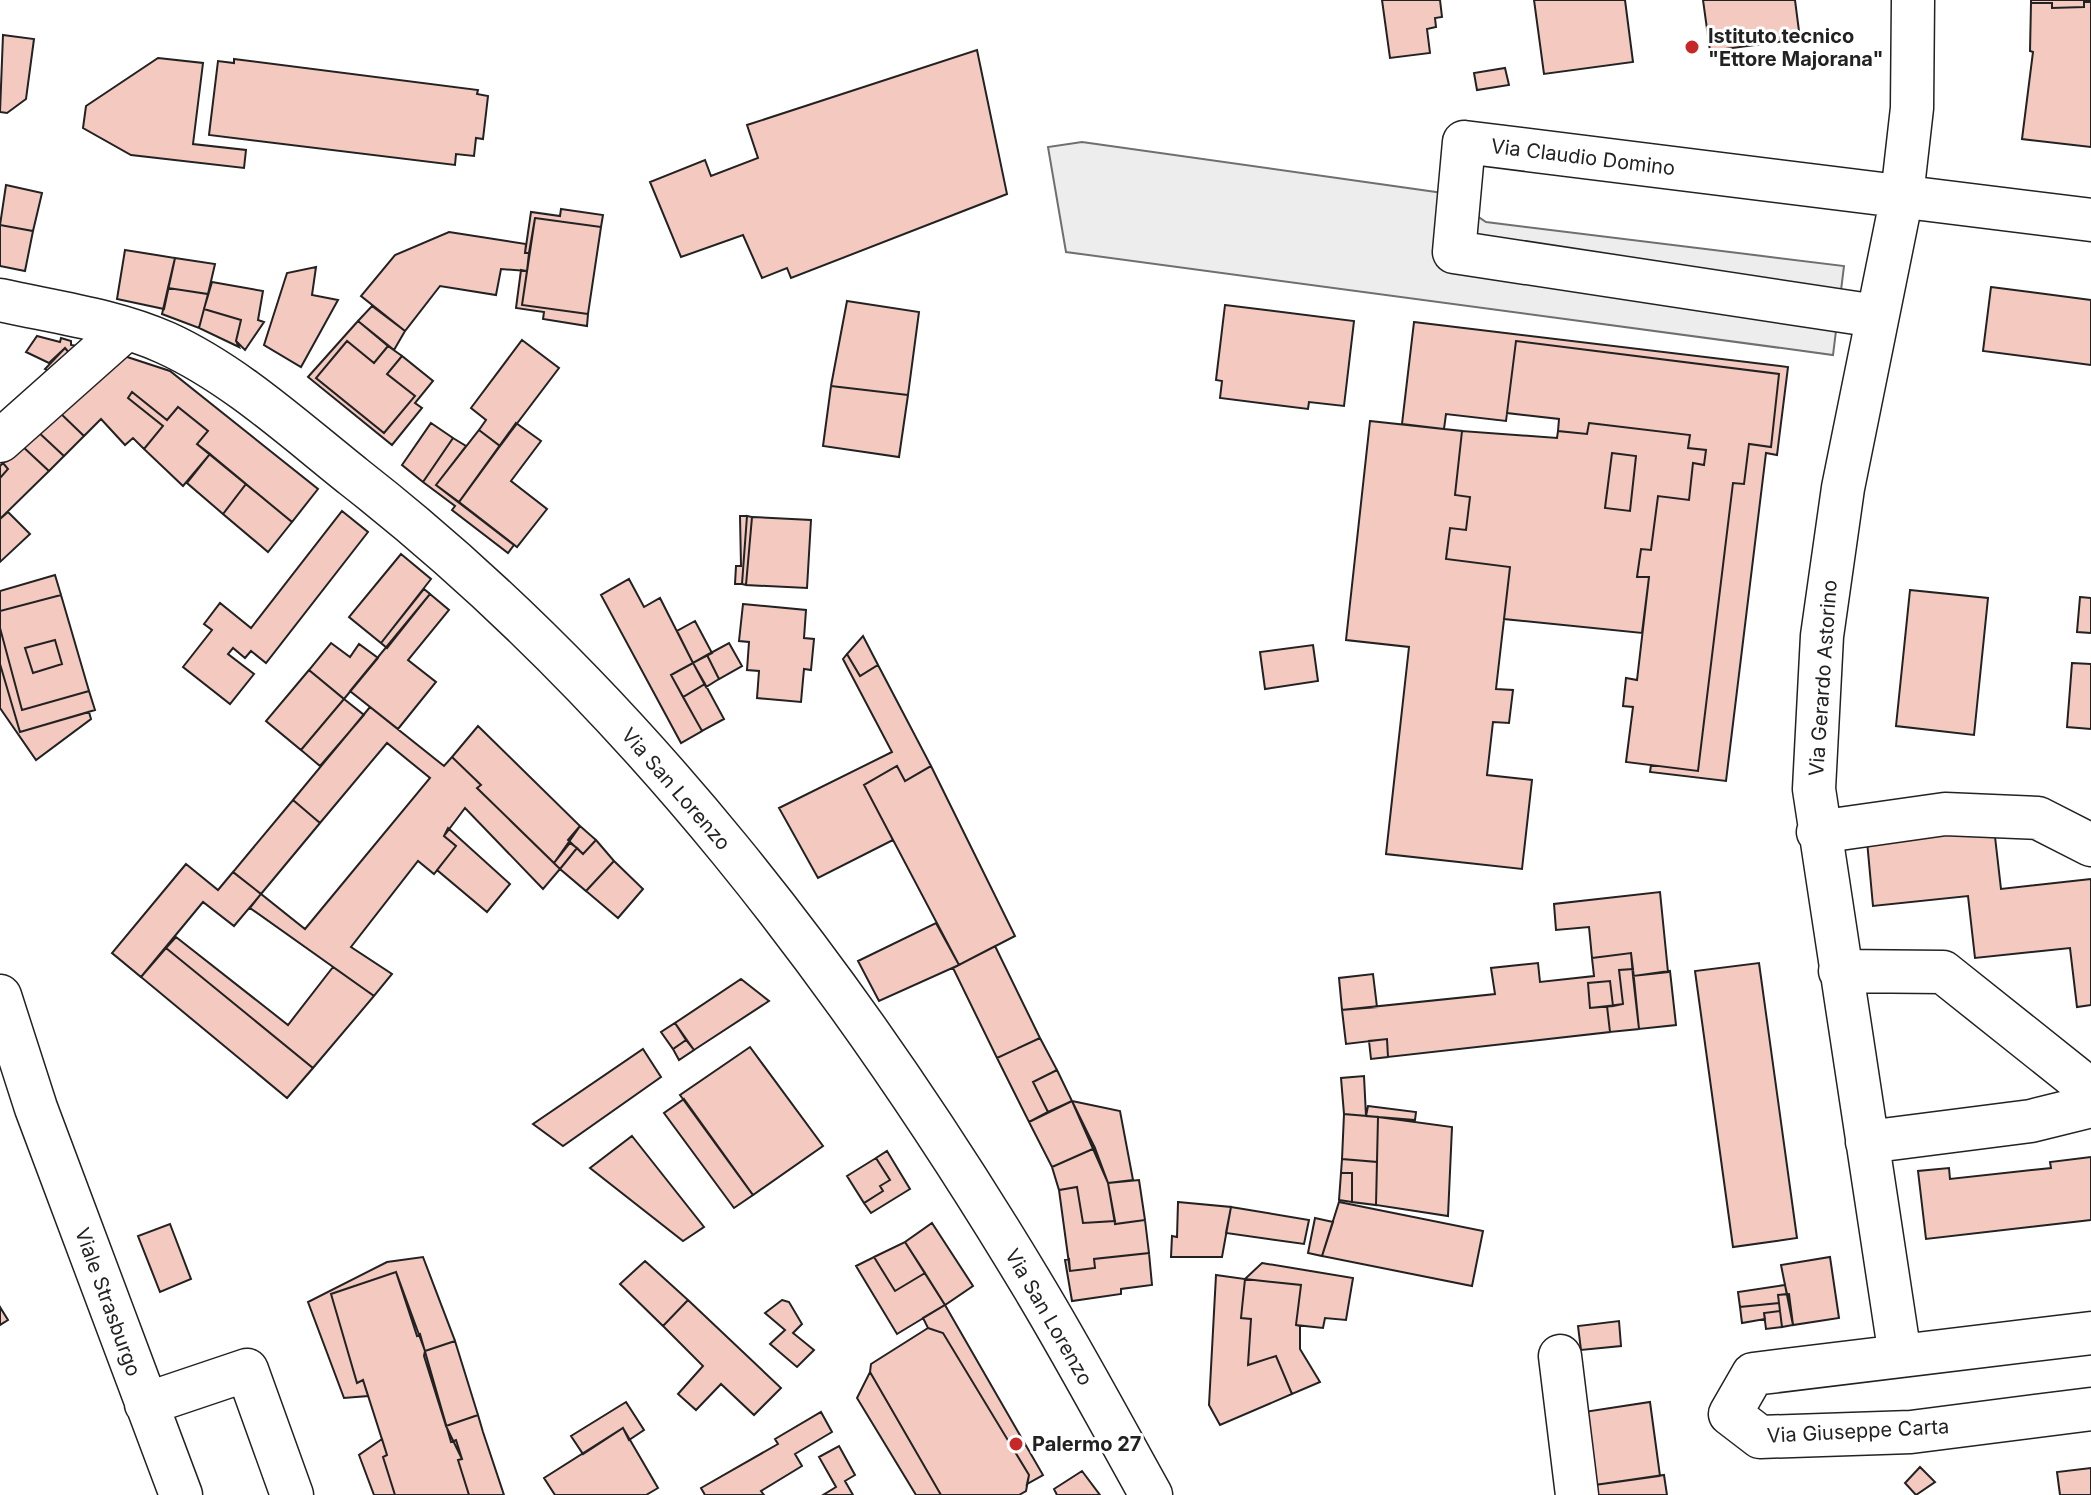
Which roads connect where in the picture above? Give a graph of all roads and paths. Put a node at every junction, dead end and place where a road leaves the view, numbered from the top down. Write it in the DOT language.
graph roads {
  1 [pos="1913,0"];
  2 [pos="1902,196"];
  3 [pos="2091,220"];
  4 [pos="0,300"];
  5 [pos="1876,316"];
  6 [pos="126,329"];
  7 [pos="0,441"];
  8 [pos="1818,832"];
  9 [pos="2091,845"];
  10 [pos="1840,971"];
  11 [pos="0,996"];
  12 [pos="0,1049"];
  13 [pos="2091,1090"];
  14 [pos="2091,1106"];
  15 [pos="36,1108"];
  16 [pos="1867,1142"];
  17 [pos="2091,1333"];
  18 [pos="1560,1356"];
  19 [pos="1900,1356"];
  20 [pos="146,1404"];
  21 [pos="2091,1409"];
  22 [pos="181,1495"];
  23 [pos="292,1495"];
  24 [pos="1151,1495"];
  25 [pos="1577,1495"];
  1 -- 2 [label="street, Via Gerardo Astorino"];
  2 -- 3 [label="street, Via Claudio Domino"];
  2 -- 5 [label="street, Via Gerardo Astorino"];
  2 -- 5 [label="street, Via Claudio Domino"];
  4 -- 6 [label="street, Via San Lorenzo"];
  5 -- 8 [label="street, Via Gerardo Astorino"];
  6 -- 7 [label="street"];
  6 -- 24 [label="street, Via San Lorenzo"];
  8 -- 9 [label="street"];
  8 -- 10 [label="street, Via Gerardo Astorino"];
  10 -- 13 [label="street"];
  10 -- 16 [label="street, Via Gerardo Astorino"];
  11 -- 15 [label="street, Viale Strasburgo"];
  12 -- 15 [label="street, Viale Strasburgo"];
  14 -- 16 [label="street"];
  15 -- 20 [label="street, Viale Strasburgo"];
  16 -- 19 [label="street, Via Gerardo Astorino"];
  17 -- 19 [label="street, Via Giuseppe Carta"];
  18 -- 25 [label="street"];
  19 -- 21 [label="street, Via Giuseppe Carta"];
  20 -- 22 [label="street, Viale Strasburgo"];
  20 -- 23 [label="street"];
}
